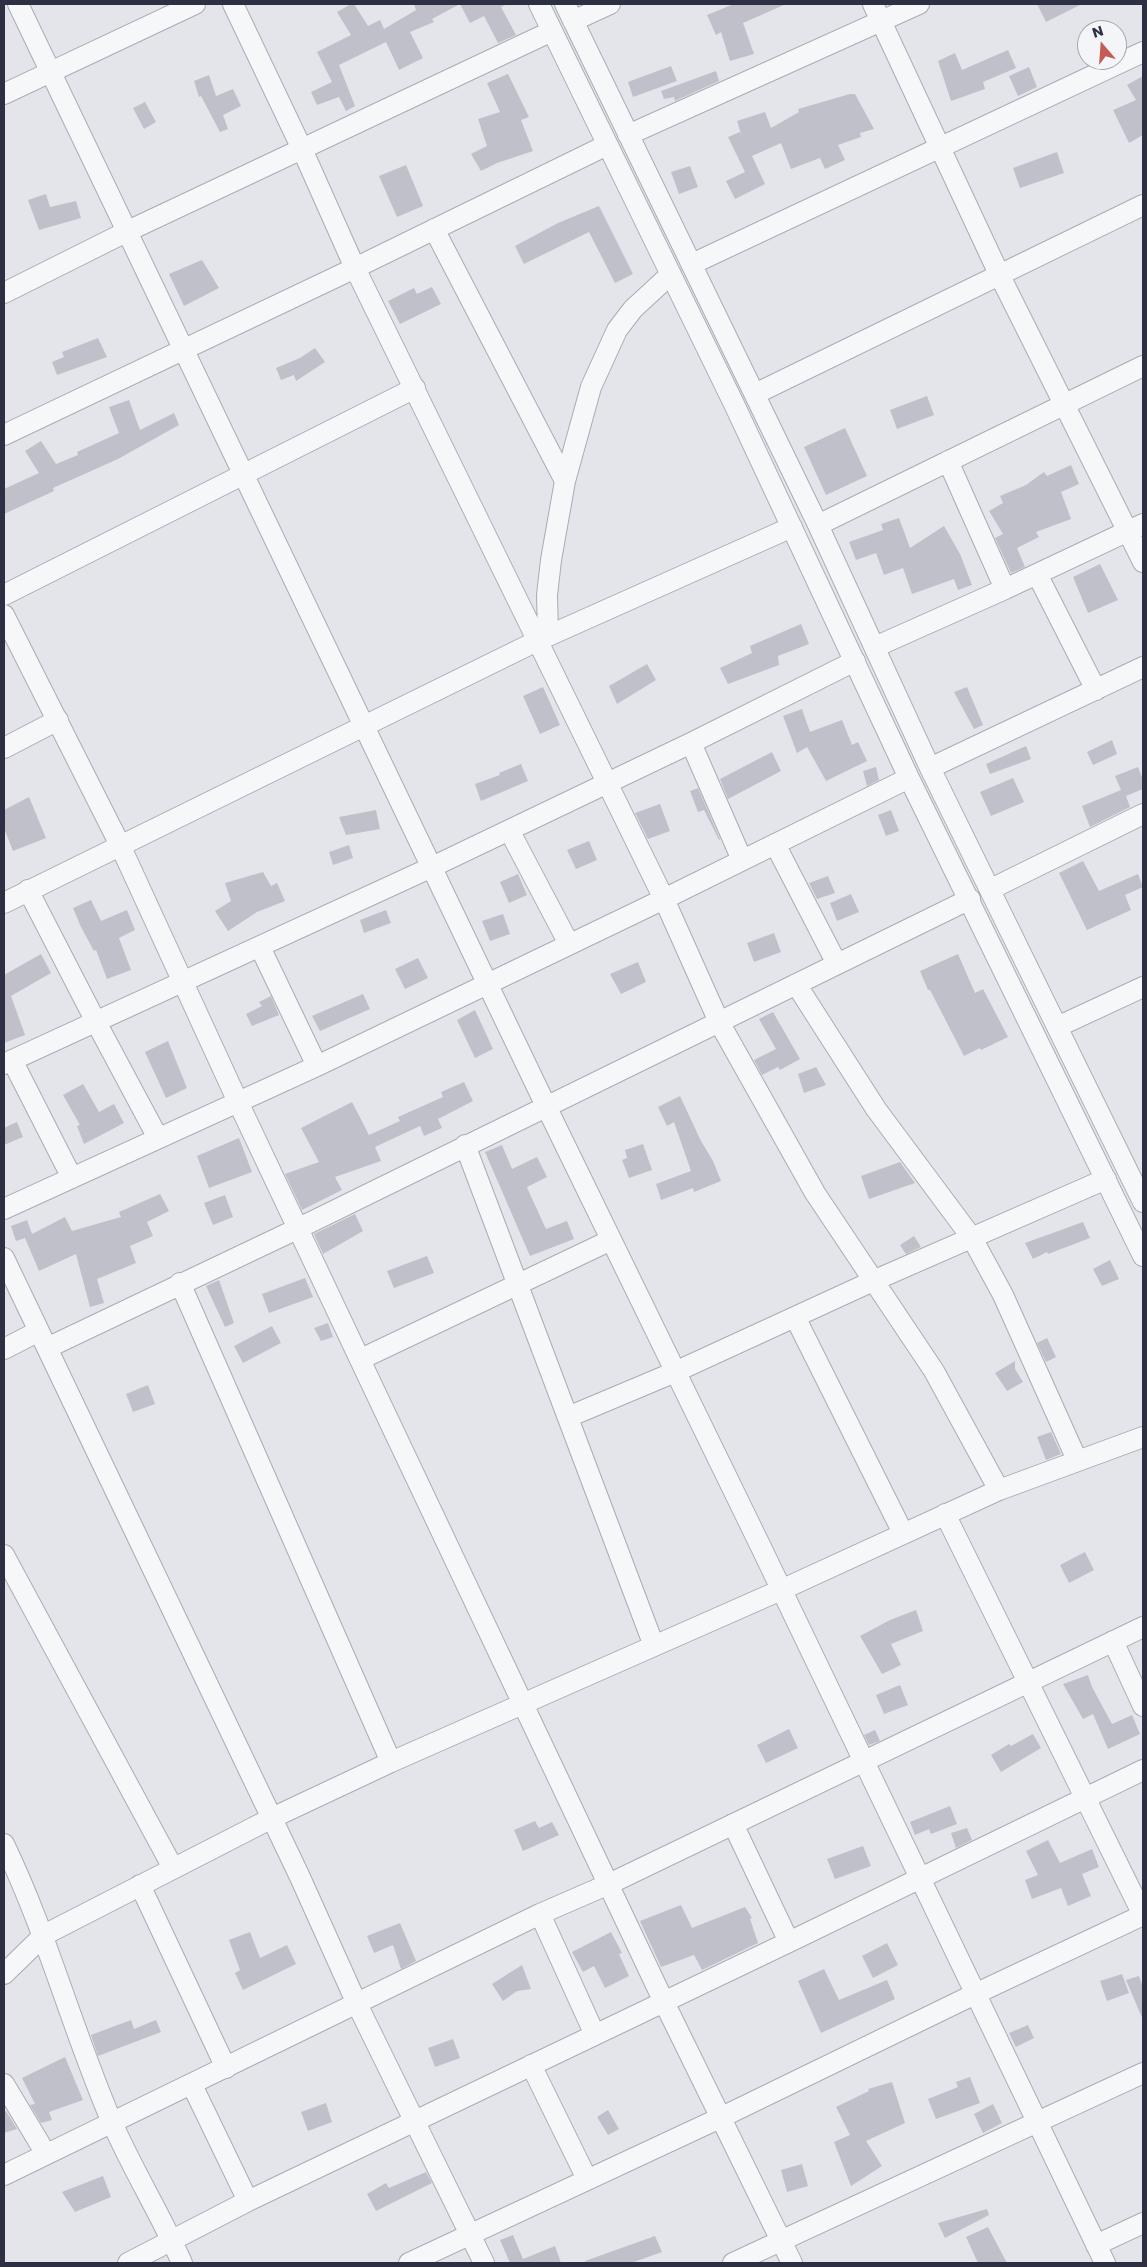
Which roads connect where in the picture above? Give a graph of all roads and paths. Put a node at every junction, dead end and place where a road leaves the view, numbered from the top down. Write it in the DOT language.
graph roads {
  1 [pos="18,4"];
  2 [pos="195,4"];
  3 [pos="233,4"];
  4 [pos="539,4"];
  5 [pos="610,4"];
  6 [pos="919,4"];
  7 [pos="569,12"];
  8 [pos="877,12"];
  9 [pos="552,31"];
  10 [pos="1143,52"];
  11 [pos="51,72"];
  12 [pos="4,94"];
  13 [pos="628,135"];
  14 [pos="607,145"];
  15 [pos="940,148"];
  16 [pos="302,149"];
  17 [pos="1143,205"];
  18 [pos="434,230"];
  19 [pos="128,232"];
  20 [pos="692,264"];
  21 [pos="356,268"];
  22 [pos="671,274"];
  23 [pos="1000,276"];
  24 [pos="4,293"];
  25 [pos="184,348"];
  26 [pos="1143,366"];
  27 [pos="415,388"];
  28 [pos="755,394"];
  29 [pos="1063,405"];
  30 [pos="4,434"];
  31 [pos="948,461"];
  32 [pos="244,473"];
  33 [pos="565,481"];
  34 [pos="818,524"];
  35 [pos="792,527"];
  36 [pos="1136,527"];
  37 [pos="1143,562"];
  38 [pos="1037,574"];
  39 [pos="1005,589"];
  40 [pos="4,595"];
  41 [pos="4,614"];
  42 [pos="543,637"];
  43 [pos="875,647"];
  44 [pos="855,661"];
  45 [pos="1143,667"];
  46 [pos="1096,690"];
  47 [pos="58,720"];
  48 [pos="364,726"];
  49 [pos="691,743"];
  50 [pos="4,748"];
  51 [pos="930,768"];
  52 [pos="909,778"];
  53 [pos="607,784"];
  54 [pos="1143,814"];
  55 [pos="509,830"];
  56 [pos="775,844"];
  57 [pos="120,845"];
  58 [pos="742,860"];
  59 [pos="432,867"];
  60 [pos="991,889"];
  61 [pos="28,890"];
  62 [pos="664,899"];
  63 [pos="970,899"];
  64 [pos="4,903"];
  65 [pos="568,944"];
  66 [pos="260,947"];
  67 [pos="837,964"];
  68 [pos="183,981"];
  69 [pos="487,984"];
  70 [pos="796,984"];
  71 [pos="1143,987"];
  72 [pos="96,1022"];
  73 [pos="719,1022"];
  74 [pos="1057,1027"];
  75 [pos="8,1062"];
  76 [pos="317,1066"];
  77 [pos="238,1102"];
  78 [pos="546,1106"];
  79 [pos="158,1138"];
  80 [pos="465,1145"];
  81 [pos="72,1178"];
  82 [pos="1106,1179"];
  83 [pos="1143,1202"];
  84 [pos="4,1209"];
  85 [pos="299,1228"];
  86 [pos="972,1238"];
  87 [pos="611,1240"];
  88 [pos="1143,1256"];
  89 [pos="4,1258"];
  90 [pos="873,1281"];
  91 [pos="180,1283"];
  92 [pos="518,1285"];
  93 [pos="795,1317"];
  94 [pos="43,1340"];
  95 [pos="4,1349"];
  96 [pos="361,1359"];
  97 [pos="675,1372"];
  98 [pos="568,1417"];
  99 [pos="1143,1437"];
  100 [pos="1077,1460"];
  101 [pos="999,1490"];
  102 [pos="945,1514"];
  103 [pos="903,1533"];
  104 [pos="4,1555"];
  105 [pos="781,1590"];
  106 [pos="1143,1627"];
  107 [pos="1113,1641"];
  108 [pos="654,1646"];
  109 [pos="1028,1682"];
  110 [pos="524,1704"];
  111 [pos="1143,1706"];
  112 [pos="391,1762"];
  113 [pos="863,1762"];
  114 [pos="1143,1770"];
  115 [pos="1086,1798"];
  116 [pos="272,1818"];
  117 [pos="733,1824"];
  118 [pos="4,1844"];
  119 [pos="173,1868"];
  120 [pos="919,1879"];
  121 [pos="609,1884"];
  122 [pos="140,1885"];
  123 [pos="540,1914"];
  124 [pos="1143,1915"];
  125 [pos="44,1935"];
  126 [pos="790,1942"];
  127 [pos="4,1974"];
  128 [pos="975,1994"];
  129 [pos="664,2002"];
  130 [pos="357,2004"];
  131 [pos="595,2035"];
  132 [pos="531,2066"];
  133 [pos="226,2068"];
  134 [pos="1143,2073"];
  135 [pos="4,2084"];
  136 [pos="192,2085"];
  137 [pos="722,2117"];
  138 [pos="112,2122"];
  139 [pos="416,2122"];
  140 [pos="1037,2122"];
  141 [pos="46,2154"];
  142 [pos="4,2175"];
  143 [pos="587,2180"];
  144 [pos="248,2201"];
  145 [pos="1143,2223"];
  146 [pos="470,2234"];
  147 [pos="172,2239"];
  148 [pos="782,2241"];
  149 [pos="1096,2245"];
  150 [pos="128,2263"];
  151 [pos="182,2263"];
  152 [pos="409,2263"];
  153 [pos="484,2263"];
  154 [pos="733,2263"];
  155 [pos="792,2263"];
  156 [pos="1105,2263"];
  1 -- 11 [label="street"];
  2 -- 11 [label="street"];
  3 -- 16 [label="street"];
  4 -- 9 [label="street"];
  5 -- 7 [label="street"];
  6 -- 8 [label="street"];
  7 -- 13 [label="street"];
  8 -- 13 [label="street"];
  8 -- 15 [label="street"];
  9 -- 14 [label="street"];
  9 -- 16 [label="street"];
  10 -- 15 [label="street"];
  11 -- 12 [label="street"];
  11 -- 19 [label="street"];
  13 -- 20 [label="street"];
  14 -- 18 [label="street"];
  14 -- 22 [label="street"];
  15 -- 20 [label="street"];
  15 -- 23 [label="street"];
  16 -- 19 [label="street"];
  16 -- 21 [label="street"];
  17 -- 23 [label="street"];
  18 -- 21 [label="street"];
  18 -- 33 [label="street"];
  19 -- 24 [label="street"];
  19 -- 25 [label="street"];
  20 -- 28 [label="street"];
  21 -- 25 [label="street"];
  21 -- 27 [label="street"];
  22 -- 33 [label="street"];
  22 -- 35 [label="street"];
  23 -- 28 [label="street"];
  23 -- 29 [label="street"];
  25 -- 30 [label="street"];
  25 -- 32 [label="street"];
  26 -- 29 [label="street"];
  27 -- 32 [label="street"];
  27 -- 42 [label="street"];
  28 -- 34 [label="street"];
  29 -- 31 [label="street"];
  29 -- 36 [label="street"];
  31 -- 34 [label="street"];
  31 -- 39 [label="street"];
  32 -- 40 [label="street"];
  32 -- 48 [label="street"];
  33 -- 42 [label="street"];
  34 -- 43 [label="street"];
  35 -- 42 [label="street"];
  35 -- 44 [label="street"];
  36 -- 37 [label="street"];
  36 -- 38 [label="street"];
  38 -- 39 [label="street"];
  38 -- 46 [label="street"];
  39 -- 43 [label="street"];
  41 -- 47 [label="street"];
  42 -- 48 [label="street"];
  42 -- 53 [label="street"];
  43 -- 51 [label="street"];
  44 -- 49 [label="street"];
  44 -- 52 [label="street"];
  45 -- 46 [label="street"];
  46 -- 51 [label="street"];
  47 -- 50 [label="street"];
  47 -- 57 [label="street"];
  48 -- 57 [label="street"];
  48 -- 59 [label="street"];
  49 -- 53 [label="street"];
  49 -- 58 [label="street"];
  51 -- 60 [label="street"];
  52 -- 56 [label="street"];
  52 -- 63 [label="street"];
  53 -- 55 [label="street"];
  53 -- 62 [label="street"];
  54 -- 60 [label="street"];
  55 -- 59 [label="street"];
  55 -- 65 [label="street"];
  56 -- 58 [label="street"];
  56 -- 67 [label="street"];
  57 -- 61 [label="street"];
  57 -- 68 [label="street"];
  58 -- 62 [label="street"];
  59 -- 66 [label="street"];
  59 -- 69 [label="street"];
  60 -- 74 [label="street"];
  61 -- 64 [label="street"];
  61 -- 72 [label="street"];
  62 -- 65 [label="street"];
  62 -- 73 [label="street"];
  63 -- 67 [label="street"];
  63 -- 82 [label="street"];
  65 -- 69 [label="street"];
  66 -- 68 [label="street"];
  66 -- 76 [label="street"];
  67 -- 70 [label="street"];
  68 -- 72 [label="street"];
  68 -- 77 [label="street"];
  69 -- 76 [label="street"];
  69 -- 78 [label="street"];
  70 -- 73 [label="street"];
  70 -- 86 [label="street"];
  71 -- 74 [label="street"];
  72 -- 75 [label="street"];
  72 -- 79 [label="street"];
  73 -- 78 [label="street"];
  73 -- 90 [label="street"];
  74 -- 83 [label="street"];
  75 -- 81 [label="street"];
  76 -- 77 [label="street"];
  77 -- 79 [label="street"];
  77 -- 85 [label="street"];
  78 -- 80 [label="street"];
  78 -- 87 [label="street"];
  79 -- 81 [label="street"];
  80 -- 85 [label="street"];
  80 -- 92 [label="street"];
  81 -- 84 [label="street"];
  82 -- 86 [label="street"];
  82 -- 88 [label="street"];
  85 -- 91 [label="street"];
  85 -- 96 [label="street"];
  86 -- 90 [label="street"];
  86 -- 100 [label="street"];
  87 -- 92 [label="street"];
  87 -- 97 [label="street"];
  89 -- 94 [label="street"];
  90 -- 93 [label="street"];
  90 -- 101 [label="street"];
  91 -- 94 [label="street"];
  91 -- 112 [label="street"];
  92 -- 96 [label="street"];
  92 -- 98 [label="street"];
  93 -- 97 [label="street"];
  93 -- 103 [label="street"];
  94 -- 95 [label="street"];
  94 -- 116 [label="street"];
  96 -- 110 [label="street"];
  97 -- 98 [label="street"];
  97 -- 105 [label="street"];
  98 -- 108 [label="street"];
  99 -- 100 [label="street"];
  100 -- 101 [label="street"];
  101 -- 102 [label="street"];
  102 -- 103 [label="street"];
  102 -- 109 [label="street"];
  103 -- 105 [label="street"];
  104 -- 119 [label="street"];
  105 -- 108 [label="street"];
  105 -- 113 [label="street"];
  106 -- 107 [label="street"];
  107 -- 109 [label="street"];
  107 -- 111 [label="street"];
  108 -- 110 [label="street"];
  109 -- 113 [label="street"];
  109 -- 115 [label="street"];
  110 -- 112 [label="street"];
  110 -- 121 [label="street"];
  112 -- 116 [label="street"];
  113 -- 117 [label="street"];
  113 -- 120 [label="street"];
  114 -- 115 [label="street"];
  115 -- 120 [label="street"];
  115 -- 124 [label="street"];
  116 -- 119 [label="street"];
  116 -- 130 [label="street"];
  117 -- 121 [label="street"];
  117 -- 126 [label="street"];
  118 -- 125 [label="street"];
  119 -- 122 [label="street"];
  120 -- 126 [label="street"];
  120 -- 128 [label="street"];
  121 -- 123 [label="street"];
  121 -- 129 [label="street"];
  122 -- 125 [label="street"];
  122 -- 133 [label="street"];
  123 -- 130 [label="street"];
  123 -- 131 [label="street"];
  124 -- 128 [label="street"];
  125 -- 127 [label="street"];
  125 -- 138 [label="street"];
  126 -- 129 [label="street"];
  128 -- 137 [label="street"];
  128 -- 140 [label="street"];
  129 -- 131 [label="street"];
  129 -- 137 [label="street"];
  130 -- 133 [label="street"];
  130 -- 139 [label="street"];
  131 -- 132 [label="street"];
  132 -- 139 [label="street"];
  132 -- 143 [label="street"];
  133 -- 136 [label="street"];
  134 -- 140 [label="street"];
  135 -- 141 [label="street"];
  136 -- 138 [label="street"];
  136 -- 144 [label="street"];
  137 -- 143 [label="street"];
  137 -- 148 [label="street"];
  138 -- 141 [label="street"];
  138 -- 147 [label="street"];
  139 -- 144 [label="street"];
  139 -- 146 [label="street"];
  140 -- 148 [label="street"];
  140 -- 149 [label="street"];
  141 -- 142 [label="street"];
  143 -- 146 [label="street"];
  144 -- 147 [label="street"];
  145 -- 149 [label="street"];
  146 -- 152 [label="street"];
  146 -- 153 [label="street"];
  147 -- 150 [label="street"];
  147 -- 151 [label="street"];
  148 -- 154 [label="street"];
  148 -- 155 [label="street"];
  149 -- 156 [label="street"];
}
